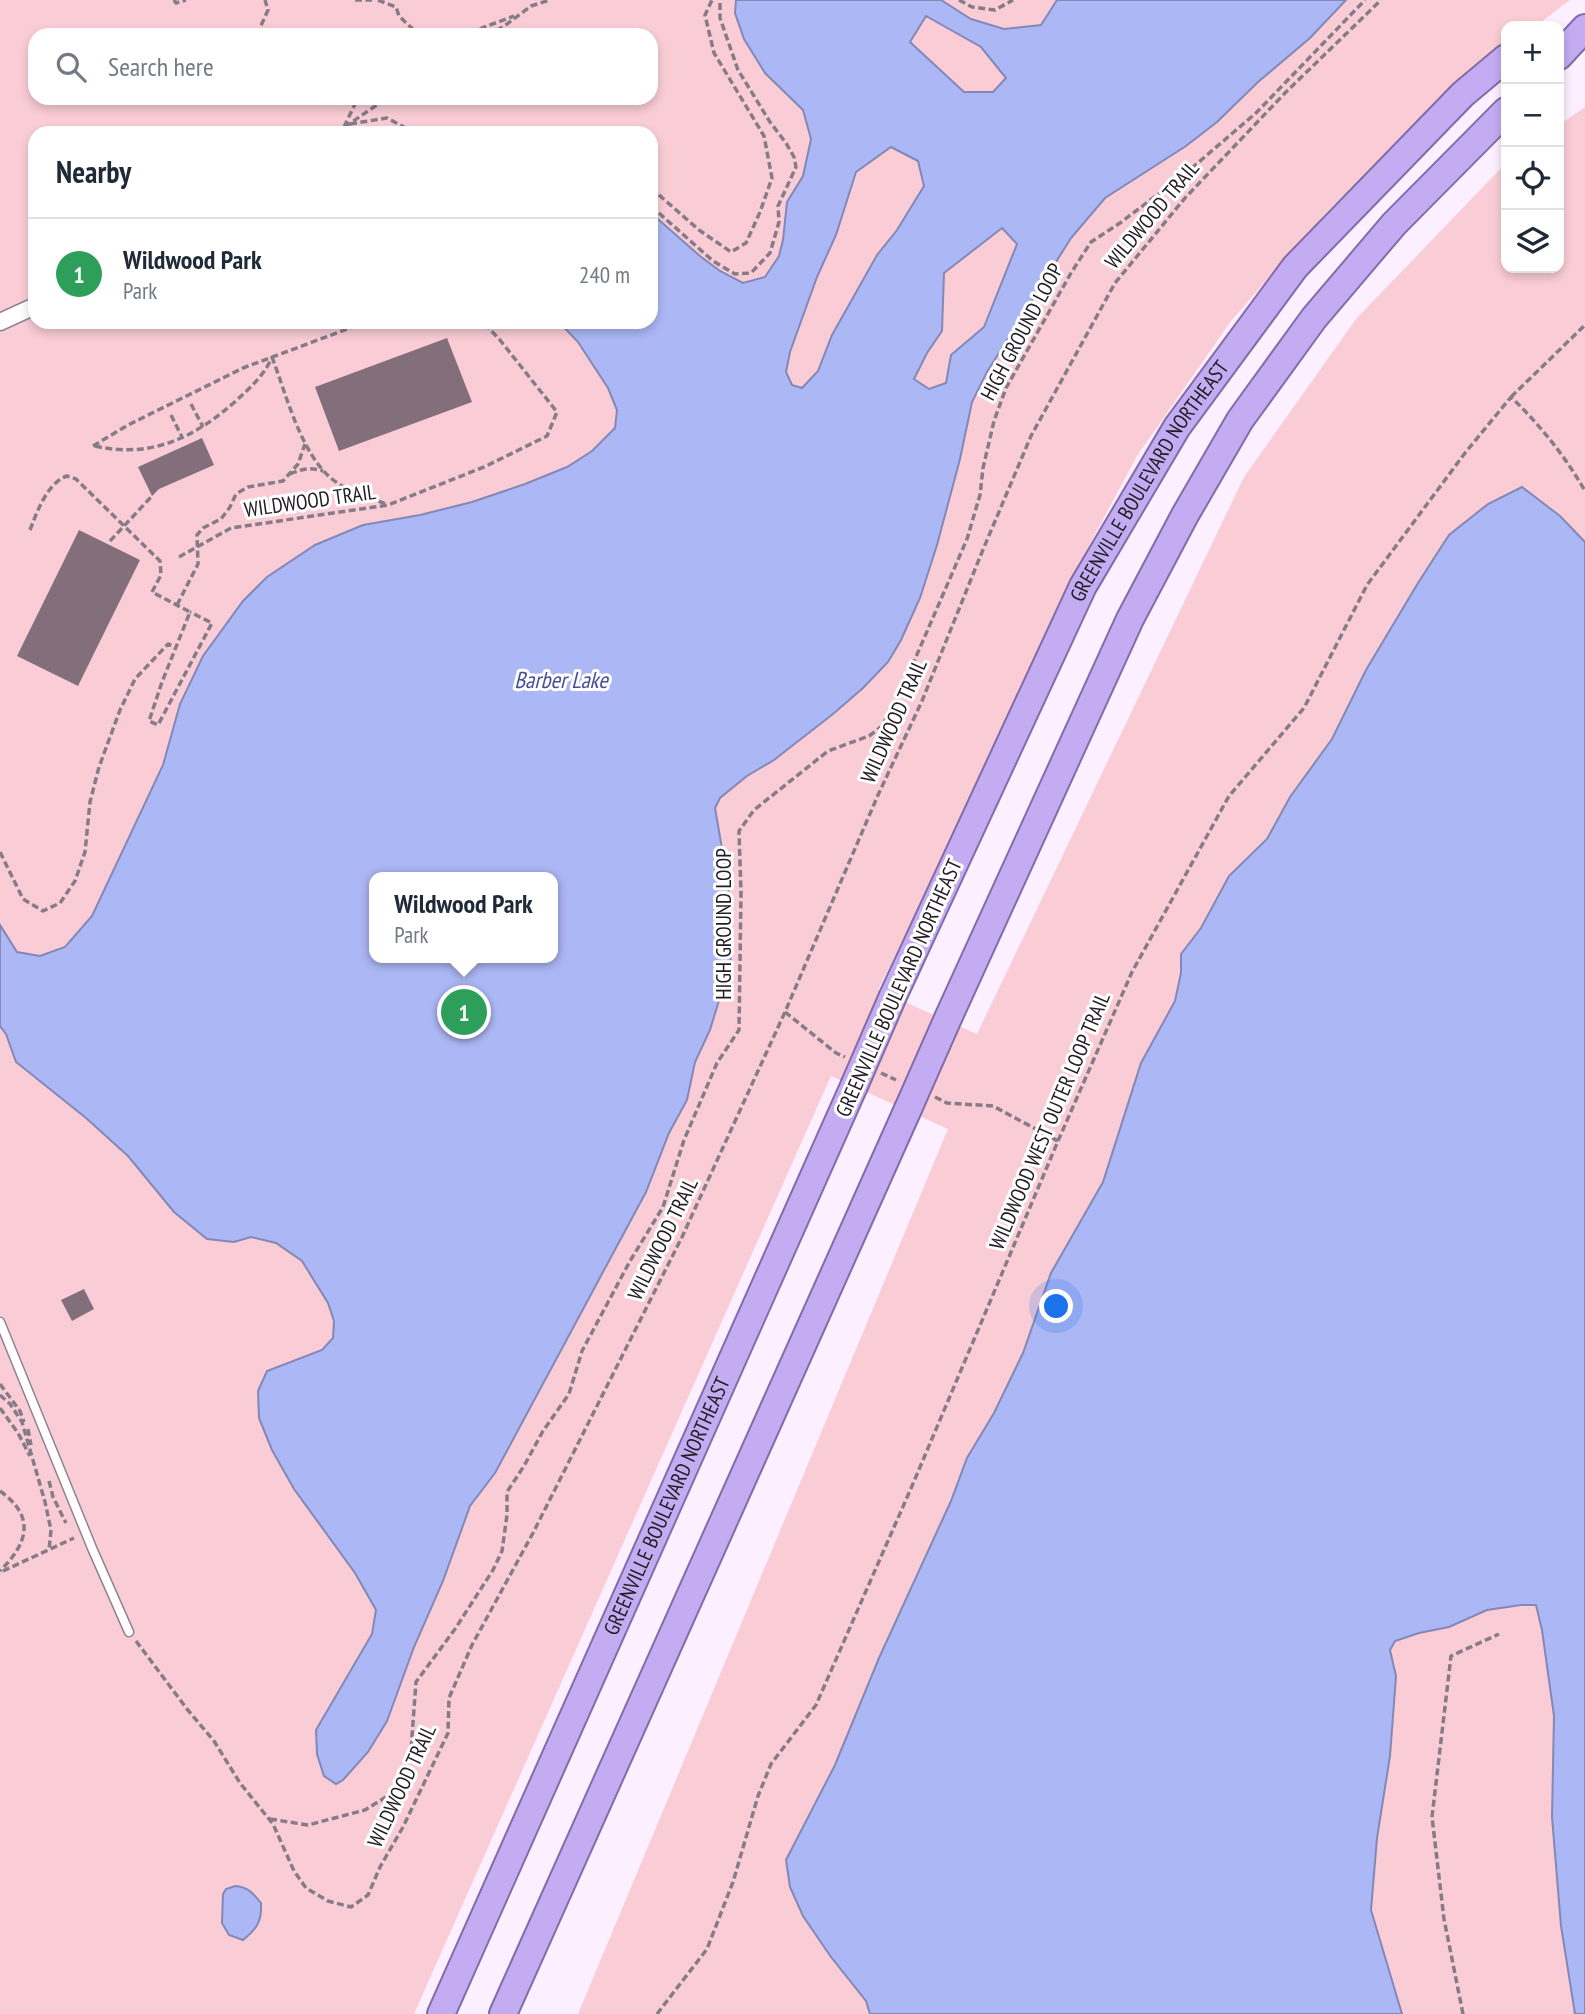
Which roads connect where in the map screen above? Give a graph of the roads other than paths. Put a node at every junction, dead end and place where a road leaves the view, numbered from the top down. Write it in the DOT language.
graph roads {
  1 [pos="1585,20"];
  2 [pos="1585,28"];
  3 [pos="1564,29"];
  4 [pos="1564,51"];
  5 [pos="1501,62"];
  6 [pos="1501,116"];
  7 [pos="28,309"];
  8 [pos="0,323"];
  9 [pos="0,1322"];
  10 [pos="129,1632"];
  11 [pos="441,2014"];
  12 [pos="503,2014"];
  1 -- 3 [label="highway"];
  2 -- 4 [label="highway"];
  5 -- 11 [label="highway, GREENVILLE BOULEVARD NORTHEAST, bridge"];
  6 -- 12 [label="highway, GREENVILLE BOULEVARD NORTHEAST, bridge"];
  7 -- 8 [label="street"];
  9 -- 10 [label="lane"];
}
